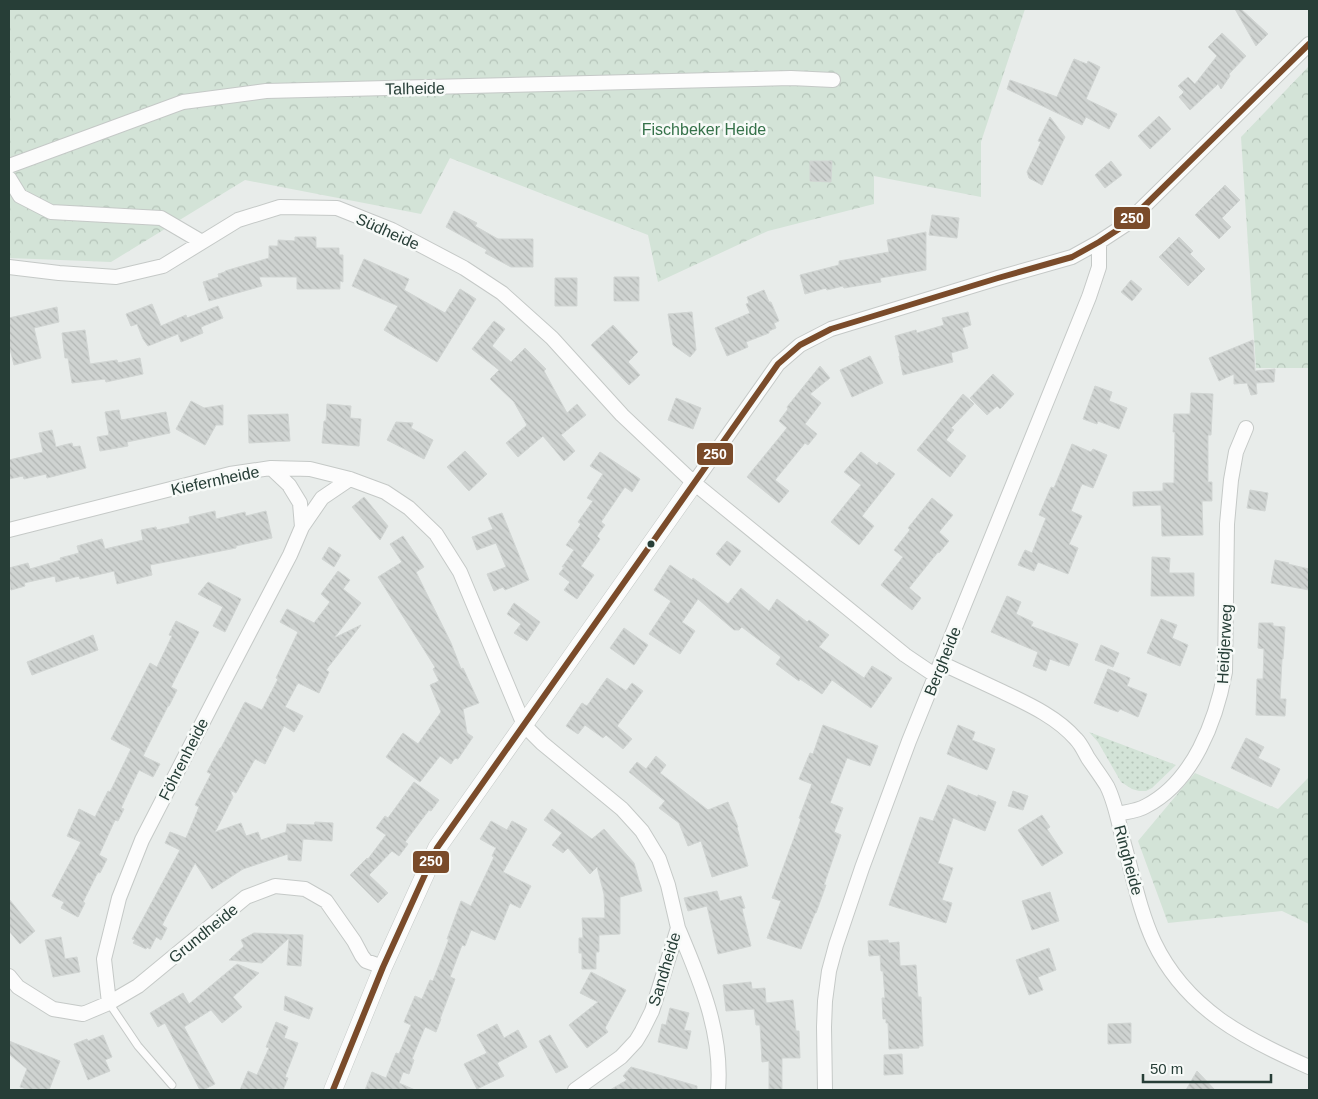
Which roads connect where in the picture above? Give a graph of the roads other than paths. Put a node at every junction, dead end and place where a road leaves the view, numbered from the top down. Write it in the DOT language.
graph roads {
  1 [pos="1309,44"];
  2 [pos="833,80"];
  3 [pos="9,166"];
  4 [pos="9,178"];
  5 [pos="202,242"];
  6 [pos="1098,242"];
  7 [pos="9,267"];
  8 [pos="1246,428"];
  9 [pos="271,468"];
  10 [pos="350,479"];
  11 [pos="694,483"];
  12 [pos="302,528"];
  13 [pos="9,530"];
  14 [pos="939,669"];
  15 [pos="524,724"];
  16 [pos="1116,814"];
  17 [pos="678,928"];
  18 [pos="383,968"];
  19 [pos="9,976"];
  20 [pos="109,1003"];
  21 [pos="1309,1067"];
  22 [pos="172,1085"];
  23 [pos="334,1090"];
  24 [pos="575,1090"];
  25 [pos="718,1090"];
  26 [pos="825,1090"];
  1 -- 6 [label="street"];
  2 -- 3 [label="street, Talheide"];
  4 -- 5 [label="street"];
  5 -- 7 [label="street, Südheide"];
  5 -- 11 [label="street, Südheide"];
  6 -- 11 [label="street"];
  6 -- 14 [label="street, Bergheide"];
  8 -- 16 [label="street, Heidjerweg"];
  9 -- 10 [label="street, Kiefernheide"];
  9 -- 12 [label="street, Föhrenheide"];
  9 -- 13 [label="street, Kiefernheide"];
  10 -- 12 [label="street, Föhrenheide"];
  10 -- 15 [label="street, Kiefernheide"];
  11 -- 14 [label="street, Ringheide"];
  11 -- 15 [label="street"];
  12 -- 20 [label="street, Föhrenheide"];
  14 -- 16 [label="street, Ringheide"];
  14 -- 26 [label="street, Bergheide"];
  15 -- 17 [label="street, Sandheide"];
  15 -- 18 [label="street"];
  16 -- 21 [label="street, Ringheide"];
  17 -- 24 [label="street, Sandheide"];
  17 -- 25 [label="street"];
  18 -- 20 [label="street, Grundheide"];
  18 -- 23 [label="street"];
  19 -- 20 [label="street, Grundheide"];
  20 -- 22 [label="lane"];
}
